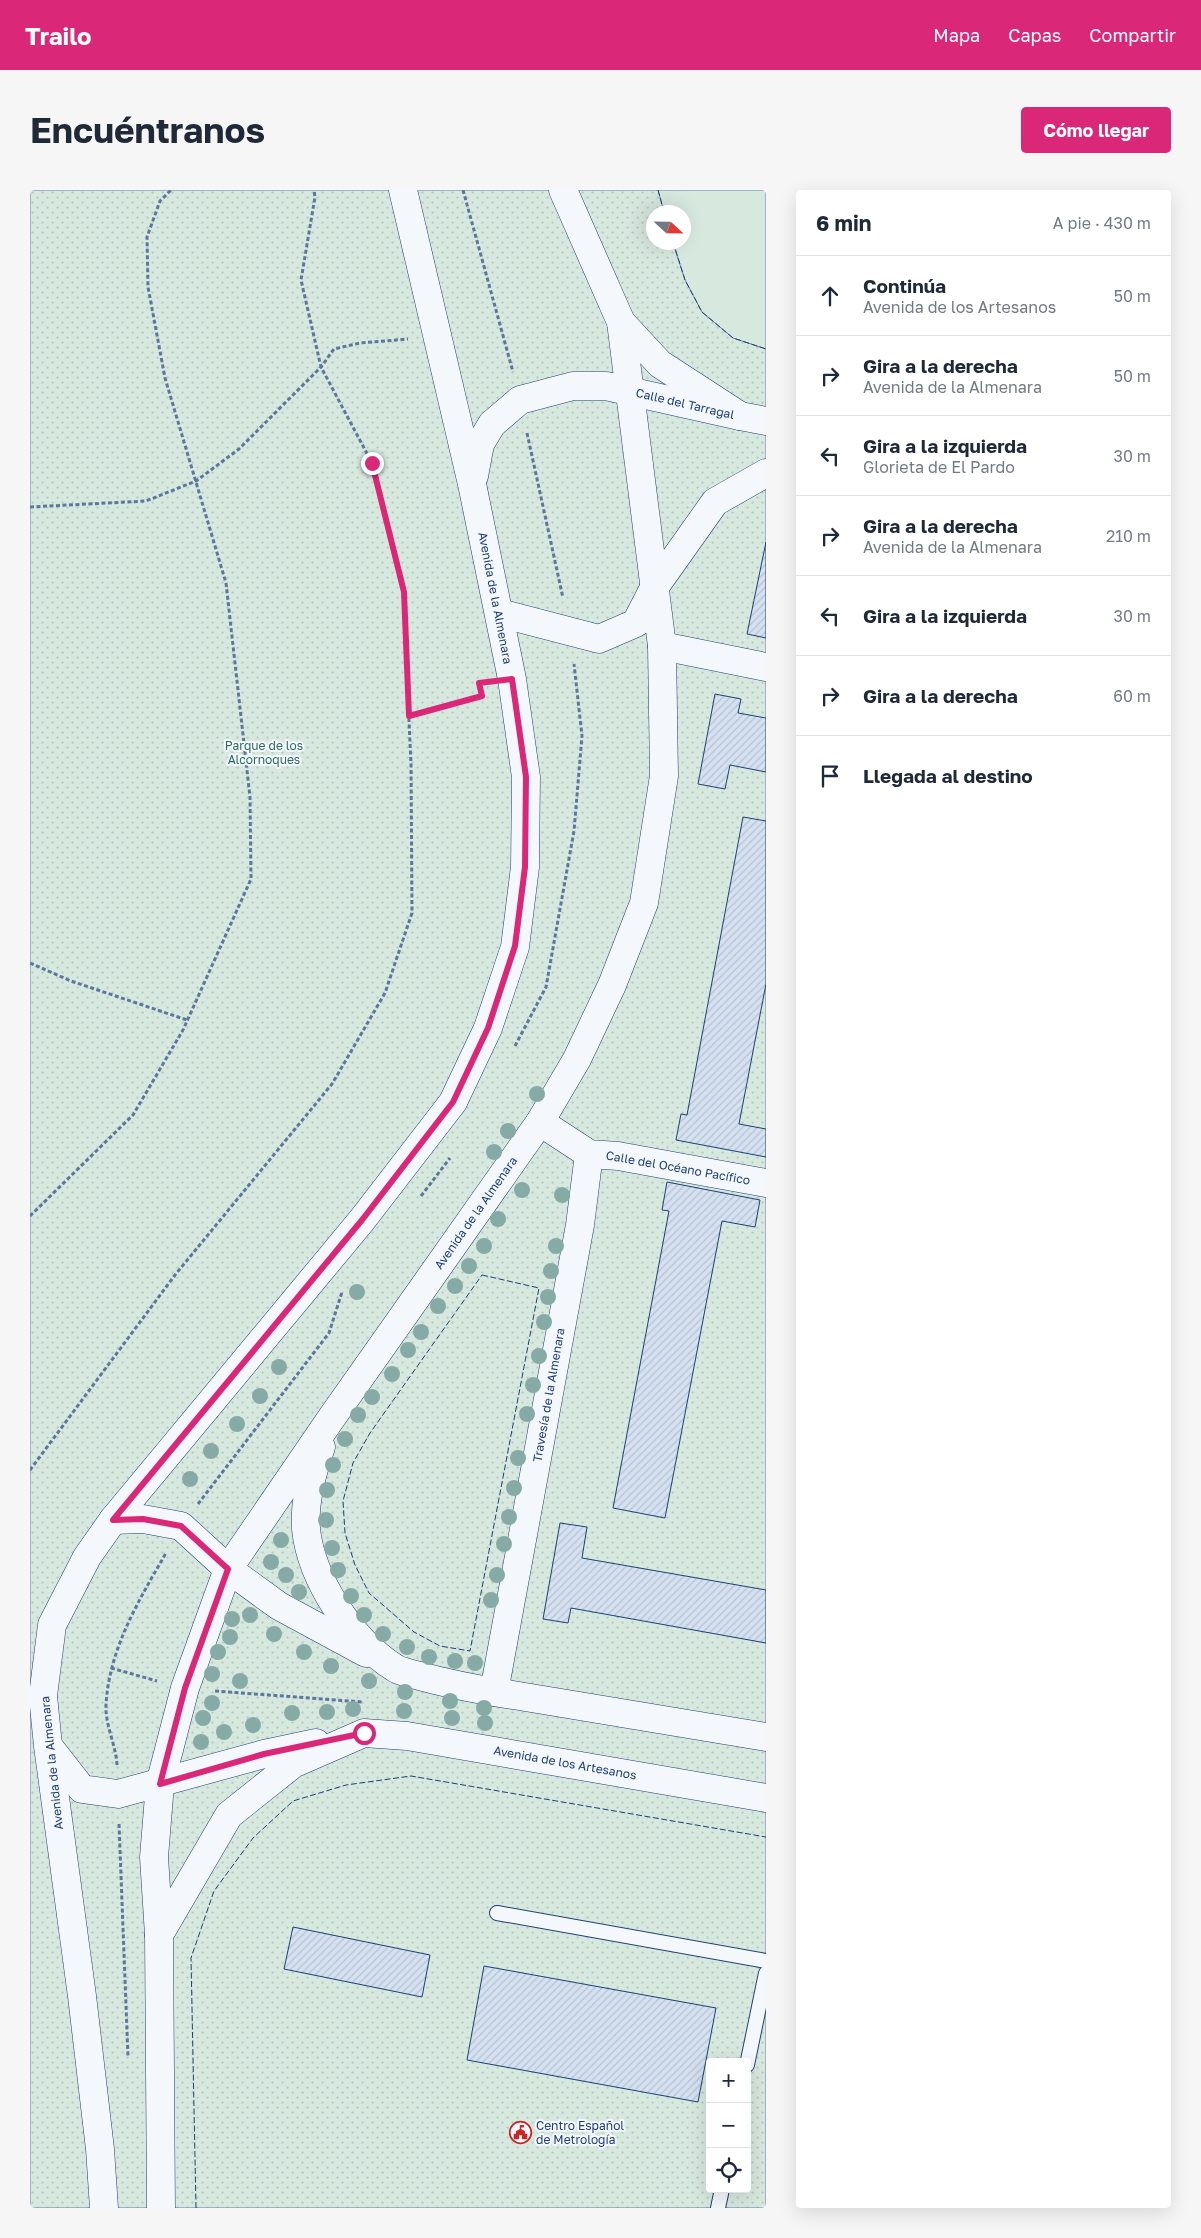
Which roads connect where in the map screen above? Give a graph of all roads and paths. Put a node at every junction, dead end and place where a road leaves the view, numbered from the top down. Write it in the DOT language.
graph roads {
  1 [pos="171,190"];
  2 [pos="314,190"];
  3 [pos="403,190"];
  4 [pos="563,190"];
  5 [pos="621,322"];
  6 [pos="438,337"];
  7 [pos="321,367"];
  8 [pos="630,392"];
  9 [pos="753,419"];
  10 [pos="766,473"];
  11 [pos="196,481"];
  12 [pos="472,484"];
  13 [pos="30,507"];
  14 [pos="654,588"];
  15 [pos="499,613"];
  16 [pos="662,646"];
  17 [pos="766,667"];
  18 [pos="512,679"];
  19 [pos="409,716"];
  20 [pos="30,963"];
  21 [pos="187,1020"];
  22 [pos="540,1122"];
  23 [pos="589,1154"];
  24 [pos="766,1183"];
  25 [pos="30,1216"];
  26 [pos="330,1420"];
  27 [pos="30,1470"];
  28 [pos="113,1520"];
  29 [pos="228,1569"];
  30 [pos="396,1669"];
  31 [pos="494,1692"];
  32 [pos="364,1733"];
  33 [pos="766,1737"];
  34 [pos="48,1746"];
  35 [pos="160,1784"];
  36 [pos="766,1798"];
  37 [pos="497,1913"];
  38 [pos="159,1935"];
  39 [pos="766,1961"];
  40 [pos="766,1973"];
  41 [pos="748,2058"];
  42 [pos="721,2193"];
  43 [pos="104,2208"];
  44 [pos="161,2208"];
  45 [pos="718,2208"];
  1 -- 11 [label="path"];
  2 -- 7 [label="path"];
  3 -- 6 [label="street, Avenida de la Almenara"];
  4 -- 5 [label="street, Avenida de la Almenara"];
  5 -- 8 [label="street, Avenida de la Almenara"];
  5 -- 9 [label="street, Calle del Tarragal"];
  6 -- 7 [label="path"];
  6 -- 12 [label="street, Avenida de la Almenara"];
  7 -- 11 [label="path"];
  7 -- 19 [label="path"];
  8 -- 9 [label="street, Calle del Tarragal"];
  8 -- 12 [label="street, Calle del Tarragal"];
  8 -- 14 [label="street, Avenida de la Almenara"];
  10 -- 14 [label="street"];
  11 -- 13 [label="path"];
  11 -- 21 [label="path"];
  12 -- 15 [label="street, Avenida de la Almenara"];
  14 -- 15 [label="street"];
  14 -- 16 [label="street, Avenida de la Almenara"];
  15 -- 18 [label="street, Avenida de la Almenara"];
  16 -- 17 [label="street"];
  16 -- 22 [label="street, Avenida de la Almenara"];
  18 -- 19 [label="path"];
  18 -- 28 [label="street, Avenida de la Almenara"];
  19 -- 27 [label="path"];
  20 -- 21 [label="path"];
  21 -- 25 [label="path"];
  22 -- 23 [label="street"];
  22 -- 26 [label="street, Avenida de la Almenara"];
  23 -- 24 [label="street, Calle del Océano Pacífico"];
  23 -- 31 [label="street, Travesía de la Almenara"];
  26 -- 29 [label="street, Avenida de la Almenara"];
  26 -- 30 [label="street"];
  28 -- 29 [label="street"];
  28 -- 34 [label="street, Avenida de la Almenara"];
  29 -- 30 [label="street"];
  29 -- 35 [label="street, Avenida de la Almenara"];
  30 -- 31 [label="street"];
  31 -- 33 [label="street"];
  32 -- 35 [label="street, Avenida de los Artesanos"];
  32 -- 36 [label="street, Avenida de los Artesanos"];
  32 -- 38 [label="street, Avenida de los Artesanos"];
  34 -- 35 [label="street, Avenida de los Artesanos"];
  34 -- 43 [label="street, Avenida de la Almenara"];
  35 -- 38 [label="street, Avenida de la Almenara"];
  37 -- 39 [label="lane"];
  38 -- 44 [label="street, Avenida de la Almenara"];
  40 -- 41 [label="lane"];
  42 -- 45 [label="lane"];
}
